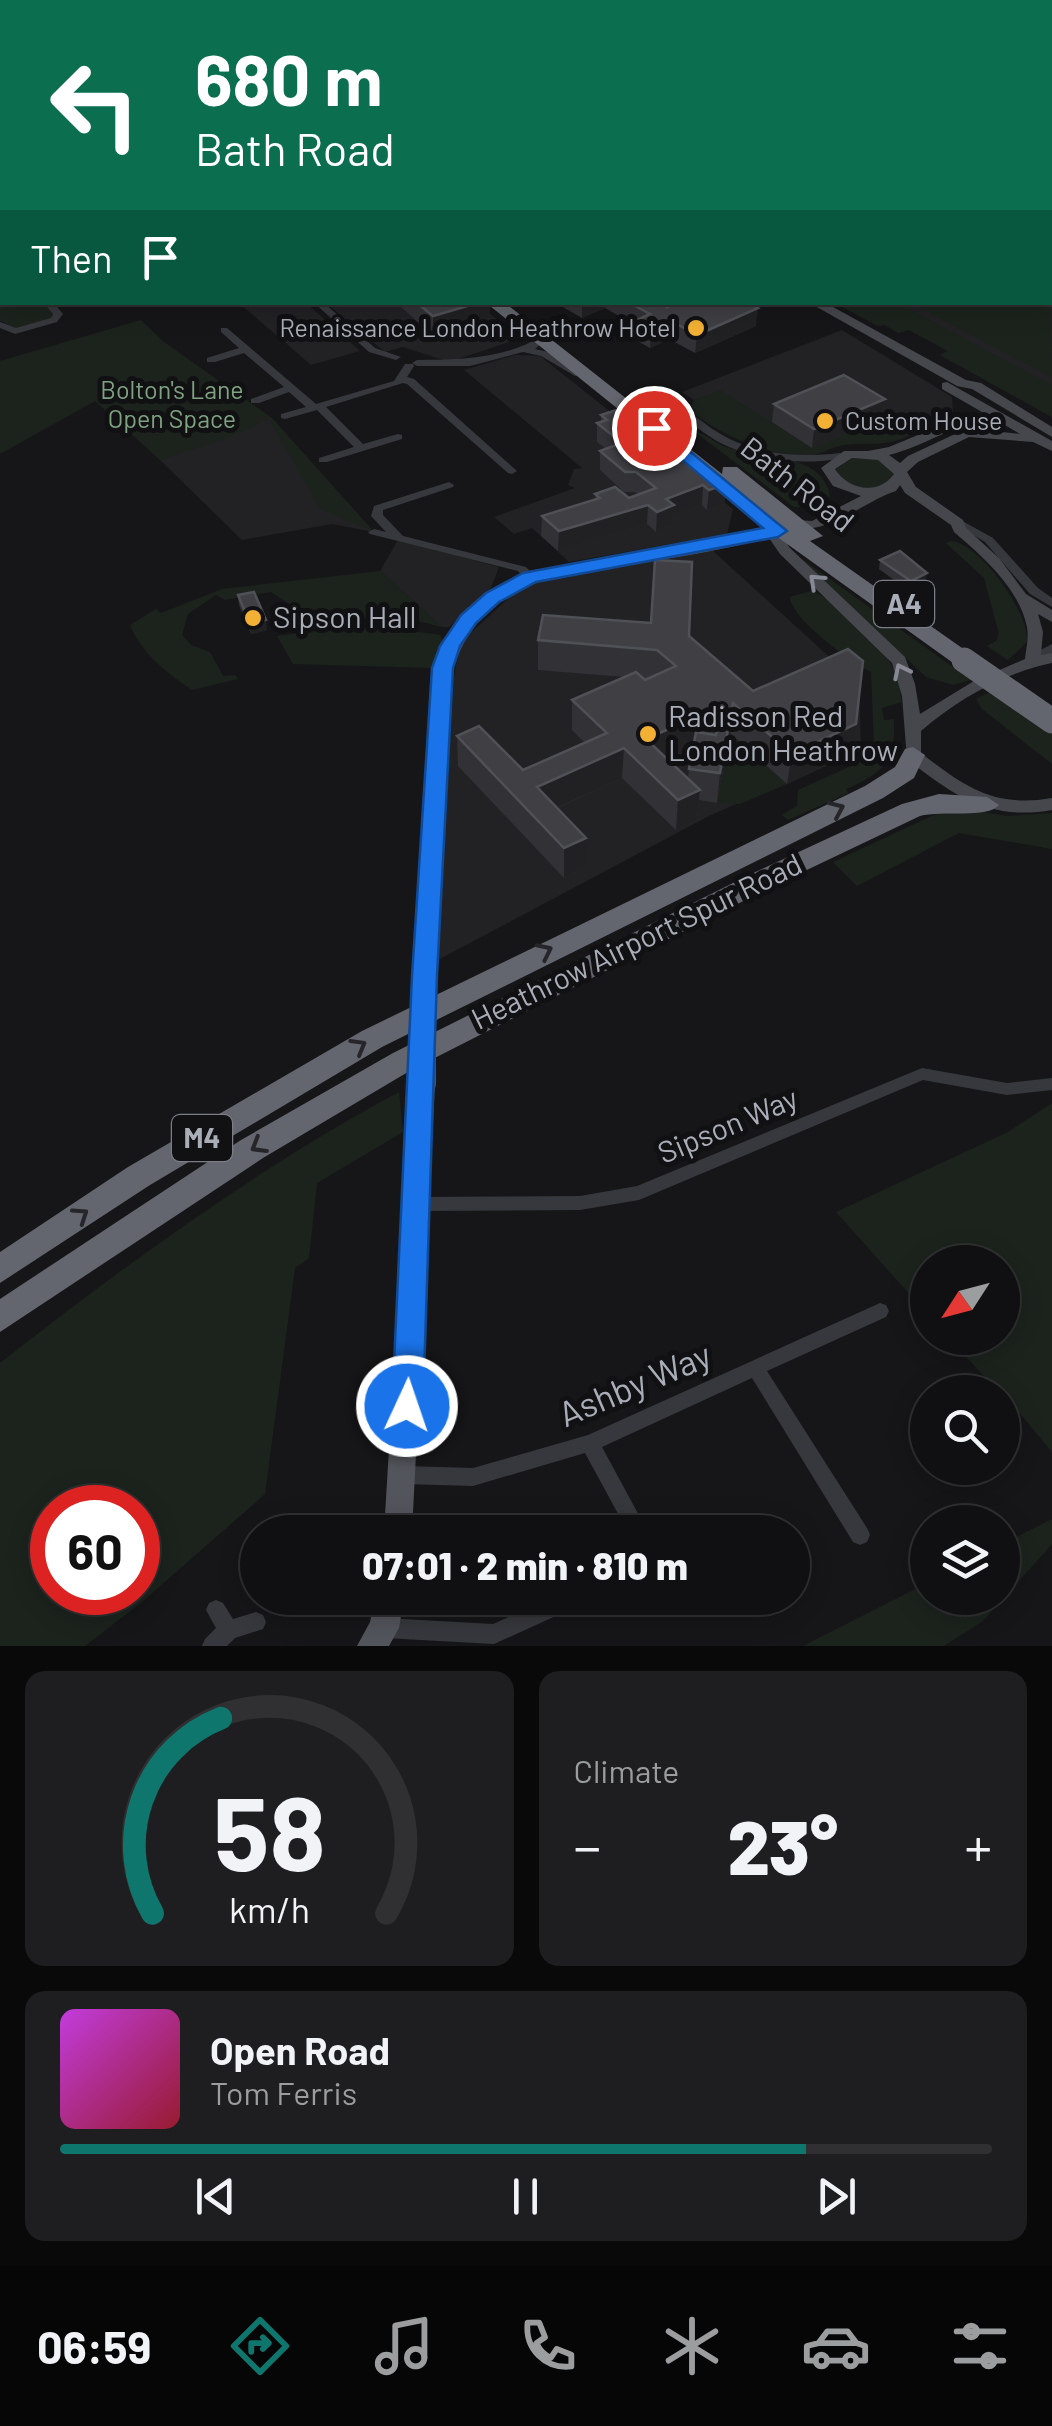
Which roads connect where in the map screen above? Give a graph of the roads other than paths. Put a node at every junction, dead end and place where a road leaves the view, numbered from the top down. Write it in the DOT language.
graph roads {
  1 [pos="50,305"];
  2 [pos="320,305"];
  3 [pos="499,305"];
  4 [pos="513,305"];
  5 [pos="819,305"];
  6 [pos="0,325"];
  7 [pos="224,330"];
  8 [pos="547,337"];
  9 [pos="246,349"];
  10 [pos="520,350"];
  11 [pos="505,352"];
  12 [pos="211,360"];
  13 [pos="413,364"];
  14 [pos="403,380"];
  15 [pos="597,384"];
  16 [pos="290,388"];
  17 [pos="960,388"];
  18 [pos="256,400"];
  19 [pos="674,405"];
  20 [pos="316,407"];
  21 [pos="996,414"];
  22 [pos="286,416"];
  23 [pos="1023,417"];
  24 [pos="961,429"];
  25 [pos="1052,433"];
  26 [pos="398,438"];
  27 [pos="1052,447"];
  28 [pos="361,448"];
  29 [pos="868,453"];
  30 [pos="840,456"];
  31 [pos="795,458"];
  32 [pos="323,460"];
  33 [pos="512,471"];
  34 [pos="900,473"];
  35 [pos="834,479"];
  36 [pos="448,485"];
  37 [pos="882,491"];
  38 [pos="948,515"];
  39 [pos="788,528"];
  40 [pos="959,529"];
  41 [pos="374,532"];
  42 [pos="399,538"];
  43 [pos="530,578"];
  44 [pos="1018,595"];
  45 [pos="1052,603"];
  46 [pos="1052,617"];
  47 [pos="1052,648"];
  48 [pos="969,657"];
  49 [pos="1052,658"];
  50 [pos="1033,659"];
  51 [pos="1052,706"];
  52 [pos="1052,720"];
  53 [pos="916,727"];
  54 [pos="913,755"];
  55 [pos="1052,804"];
  56 [pos="986,805"];
  57 [pos="1052,1084"];
  58 [pos="416,1204"];
  59 [pos="0,1269"];
  60 [pos="880,1311"];
  61 [pos="0,1317"];
  62 [pos="756,1369"];
  63 [pos="590,1443"];
  64 [pos="404,1475"];
  65 [pos="400,1515"];
  66 [pos="629,1515"];
  67 [pos="860,1534"];
  68 [pos="216,1610"];
  69 [pos="535,1615"];
  70 [pos="256,1622"];
  71 [pos="229,1630"];
  72 [pos="378,1637"];
  73 [pos="212,1646"];
  1 -- 6 [label="street"];
  2 -- 13 [label="street"];
  3 -- 8 [label="highway, Bath Road / A4"];
  4 -- 8 [label="highway, Bath Road / A4"];
  5 -- 17 [label="street"];
  7 -- 9 [label="street"];
  8 -- 10 [label="street"];
  8 -- 11 [label="street"];
  8 -- 15 [label="highway, Bath Road / A4"];
  8 -- 39 [label="highway, Bath Road / A4"];
  9 -- 12 [label="street"];
  9 -- 16 [label="street"];
  10 -- 11 [label="street"];
  10 -- 15 [label="street, Bath Road"];
  11 -- 13 [label="street"];
  13 -- 14 [label="street"];
  14 -- 20 [label="street"];
  14 -- 33 [label="street"];
  15 -- 39 [label="highway, Bath Road / A4"];
  16 -- 18 [label="street"];
  16 -- 20 [label="street"];
  17 -- 21 [label="street"];
  17 -- 23 [label="street"];
  17 -- 24 [label="street"];
  19 -- 31 [label="street"];
  20 -- 22 [label="street"];
  20 -- 28 [label="street"];
  21 -- 23 [label="street"];
  21 -- 24 [label="street"];
  21 -- 27 [label="street"];
  23 -- 25 [label="street"];
  24 -- 27 [label="street"];
  24 -- 29 [label="street"];
  24 -- 34 [label="street"];
  26 -- 28 [label="street"];
  28 -- 32 [label="street"];
  29 -- 30 [label="street"];
  29 -- 34 [label="street"];
  30 -- 31 [label="street"];
  30 -- 35 [label="street"];
  31 -- 35 [label="street"];
  34 -- 37 [label="street"];
  34 -- 38 [label="street"];
  35 -- 37 [label="street"];
  35 -- 39 [label="street"];
  36 -- 42 [label="street"];
  37 -- 39 [label="street"];
  37 -- 40 [label="street"];
  38 -- 40 [label="street"];
  38 -- 45 [label="street"];
  39 -- 43 [label="main road"];
  39 -- 48 [label="highway, Bath Road / A4"];
  53 -- 39 [label="street, one-way"];
  40 -- 44 [label="street"];
  41 -- 42 [label="street"];
  42 -- 43 [label="street"];
  43 -- 58 [label="main road, bridge"];
  44 -- 46 [label="street"];
  44 -- 50 [label="street"];
  47 -- 50 [label="street"];
  48 -- 51 [label="highway, Bath Road / A4"];
  48 -- 52 [label="highway, Bath Road / A4, bridge"];
  49 -- 50 [label="street"];
  50 -- 53 [label="street"];
  53 -- 54 [label="street"];
  54 -- 56 [label="street"];
  59 -- 54 [label="highway, Heathrow Airport Spur Road / M4, one-way"];
  55 -- 56 [label="street"];
  56 -- 61 [label="highway, Heathrow Airport Spur Road / M4, one-way"];
  57 -- 58 [label="street, Sipson Way"];
  58 -- 64 [label="main road"];
  60 -- 62 [label="street, Ashby Way"];
  62 -- 63 [label="street, Ashby Way"];
  62 -- 67 [label="street"];
  63 -- 64 [label="street, Ashby Way"];
  63 -- 66 [label="street"];
  64 -- 65 [label="main road"];
  68 -- 71 [label="street"];
  69 -- 72 [label="street"];
  70 -- 71 [label="street"];
  71 -- 73 [label="street"];
}
